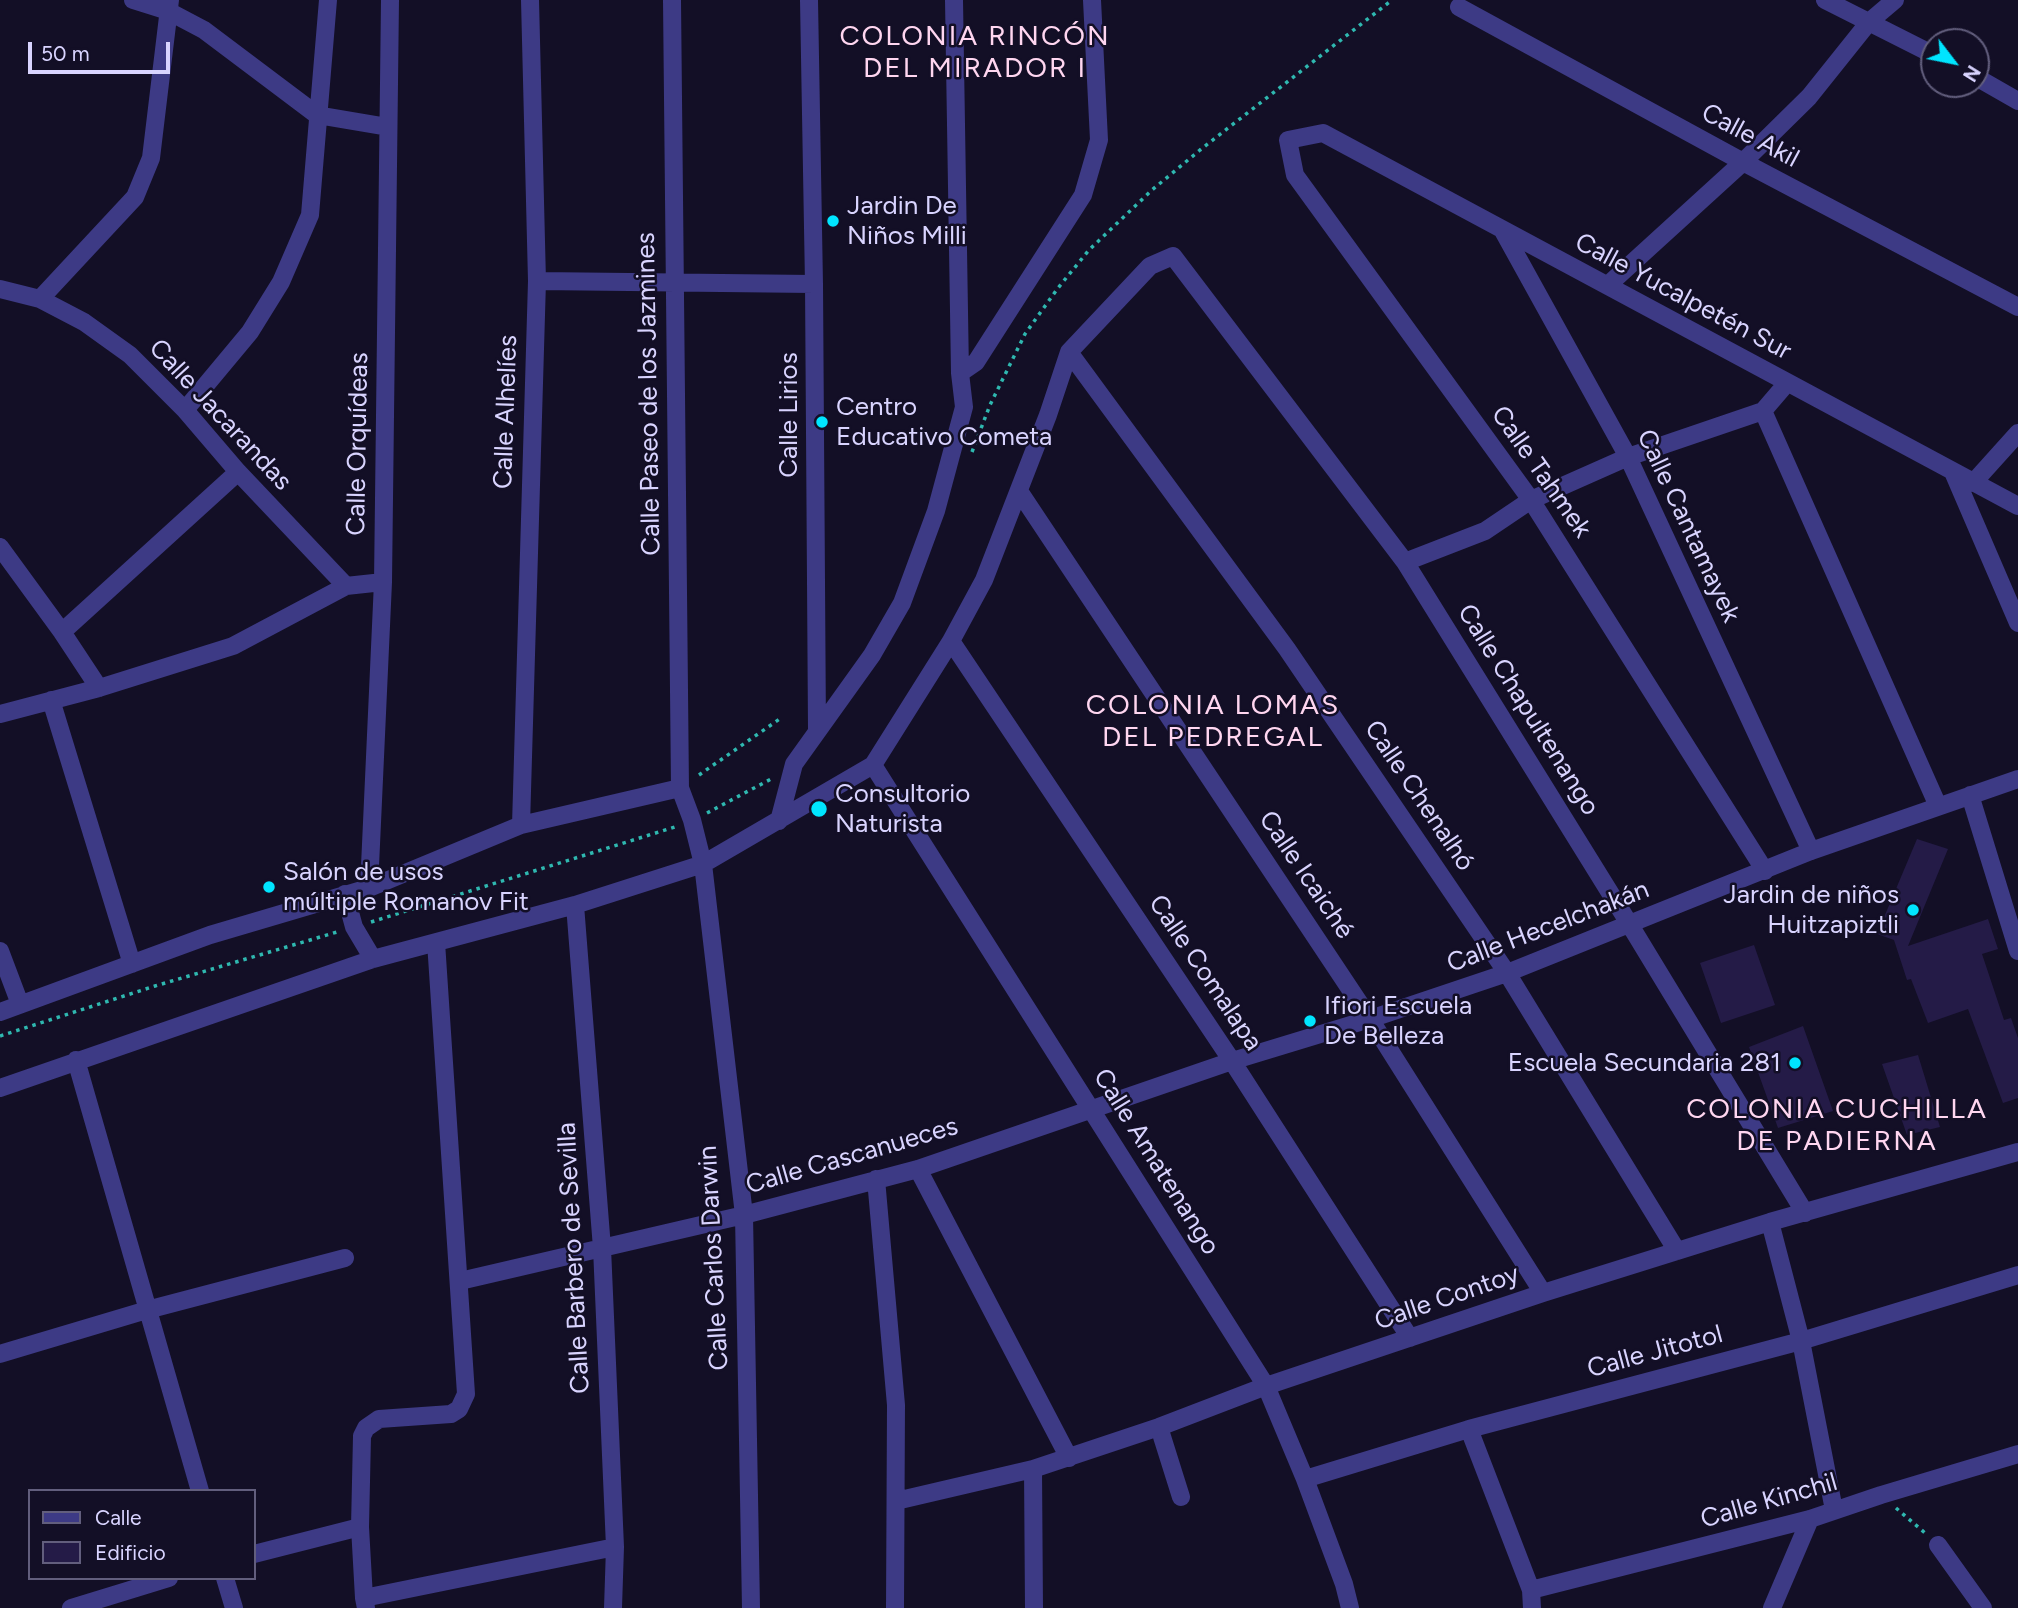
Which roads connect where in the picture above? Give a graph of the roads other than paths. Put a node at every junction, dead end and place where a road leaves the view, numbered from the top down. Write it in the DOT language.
graph roads {
  1 [pos="133,0"];
  2 [pos="328,0"];
  3 [pos="390,0"];
  4 [pos="530,0"];
  5 [pos="672,0"];
  6 [pos="809,0"];
  7 [pos="954,0"];
  8 [pos="1092,0"];
  9 [pos="1825,0"];
  10 [pos="1895,0"];
  11 [pos="169,5"];
  12 [pos="1459,7"];
  13 [pos="1869,22"];
  14 [pos="1920,48"];
  15 [pos="1990,85"];
  16 [pos="2018,101"];
  17 [pos="317,115"];
  18 [pos="388,127"];
  19 [pos="1323,133"];
  20 [pos="1743,162"];
  21 [pos="1503,231"];
  22 [pos="537,281"];
  23 [pos="674,282"];
  24 [pos="814,284"];
  25 [pos="1608,285"];
  26 [pos="0,289"];
  27 [pos="40,299"];
  28 [pos="2018,307"];
  29 [pos="1069,352"];
  30 [pos="960,373"];
  31 [pos="1787,383"];
  32 [pos="185,410"];
  33 [pos="1763,411"];
  34 [pos="2018,433"];
  35 [pos="1628,457"];
  36 [pos="238,472"];
  37 [pos="1953,472"];
  38 [pos="1973,483"];
  39 [pos="1019,491"];
  40 [pos="1531,500"];
  41 [pos="2018,506"];
  42 [pos="0,547"];
  43 [pos="1405,562"];
  44 [pos="383,582"];
  45 [pos="346,586"];
  46 [pos="2018,623"];
  47 [pos="62,632"];
  48 [pos="951,641"];
  49 [pos="99,688"];
  50 [pos="51,700"];
  51 [pos="0,714"];
  52 [pos="817,730"];
  53 [pos="873,765"];
  54 [pos="2018,779"];
  55 [pos="680,788"];
  56 [pos="1970,794"];
  57 [pos="1938,806"];
  58 [pos="692,820"];
  59 [pos="779,821"];
  60 [pos="522,825"];
  61 [pos="1811,851"];
  62 [pos="703,864"];
  63 [pos="1765,871"];
  64 [pos="369,888"];
  65 [pos="345,894"];
  66 [pos="575,905"];
  67 [pos="1630,925"];
  68 [pos="436,942"];
  69 [pos="0,951"];
  70 [pos="2018,951"];
  71 [pos="373,959"];
  72 [pos="132,964"];
  73 [pos="1507,973"];
  74 [pos="20,1004"];
  75 [pos="0,1012"];
  76 [pos="1370,1018"];
  77 [pos="76,1060"];
  78 [pos="1232,1061"];
  79 [pos="0,1088"];
  80 [pos="1091,1108"];
  81 [pos="2018,1152"];
  82 [pos="918,1169"];
  83 [pos="876,1179"];
  84 [pos="1805,1213"];
  85 [pos="744,1215"];
  86 [pos="1770,1222"];
  87 [pos="602,1248"];
  88 [pos="1676,1251"];
  89 [pos="345,1258"];
  90 [pos="2018,1275"];
  91 [pos="460,1281"];
  92 [pos="1543,1293"];
  93 [pos="147,1310"];
  94 [pos="1410,1338"];
  95 [pos="1801,1340"];
  96 [pos="0,1354"];
  97 [pos="1266,1386"];
  98 [pos="1159,1427"];
  99 [pos="1469,1429"];
  100 [pos="2018,1454"];
  101 [pos="1069,1458"];
  102 [pos="1033,1469"];
  103 [pos="1306,1479"];
  104 [pos="199,1489"];
  105 [pos="1181,1497"];
  106 [pos="896,1501"];
  107 [pos="1834,1510"];
  108 [pos="1810,1519"];
  109 [pos="360,1527"];
  110 [pos="1938,1545"];
  111 [pos="615,1547"];
  112 [pos="256,1553"];
  113 [pos="162,1580"];
  114 [pos="226,1580"];
  115 [pos="1532,1599"];
  116 [pos="365,1603"];
  117 [pos="71,1608"];
  118 [pos="234,1608"];
  119 [pos="613,1608"];
  120 [pos="751,1608"];
  121 [pos="895,1608"];
  122 [pos="1034,1608"];
  123 [pos="1350,1608"];
  124 [pos="1772,1608"];
  125 [pos="1983,1608"];
  1 -- 11 [label="street"];
  2 -- 17 [label="street"];
  3 -- 18 [label="street, Calle Orquídeas"];
  4 -- 22 [label="street, Calle Alhelíes"];
  5 -- 23 [label="street, Calle Paseo de los Jazmines"];
  6 -- 24 [label="street, Calle Lirios"];
  7 -- 30 [label="street"];
  8 -- 30 [label="street"];
  9 -- 13 [label="street"];
  10 -- 13 [label="street"];
  11 -- 17 [label="street"];
  11 -- 27 [label="street"];
  12 -- 20 [label="street, Calle Akil"];
  13 -- 14 [label="street"];
  13 -- 20 [label="street"];
  15 -- 16 [label="street"];
  17 -- 18 [label="street"];
  17 -- 32 [label="street"];
  18 -- 44 [label="street, Calle Orquídeas"];
  19 -- 21 [label="street, Calle Yucalpetén Sur"];
  19 -- 40 [label="street, Calle Tahmek"];
  20 -- 25 [label="street"];
  20 -- 28 [label="street, Calle Akil"];
  21 -- 25 [label="street, Calle Yucalpetén Sur"];
  21 -- 35 [label="street, Calle Cantamayek"];
  22 -- 23 [label="street"];
  22 -- 60 [label="street, Calle Alhelíes"];
  23 -- 24 [label="street"];
  23 -- 55 [label="street, Calle Paseo de los Jazmines"];
  24 -- 52 [label="street, Calle Lirios"];
  25 -- 31 [label="street, Calle Yucalpetén Sur"];
  26 -- 27 [label="street, Calle Jacarandas"];
  27 -- 32 [label="street, Calle Jacarandas"];
  29 -- 39 [label="street"];
  29 -- 43 [label="street, Calle Chapultenango"];
  29 -- 73 [label="street, Calle Chenalhó"];
  30 -- 52 [label="street"];
  31 -- 33 [label="street"];
  31 -- 37 [label="street, Calle Yucalpetén Sur"];
  32 -- 36 [label="street, Calle Jacarandas"];
  33 -- 35 [label="street"];
  33 -- 57 [label="street"];
  34 -- 38 [label="street"];
  35 -- 40 [label="street"];
  35 -- 61 [label="street, Calle Cantamayek"];
  36 -- 45 [label="street, Calle Jacarandas"];
  36 -- 47 [label="street"];
  37 -- 38 [label="street, Calle Yucalpetén Sur"];
  37 -- 46 [label="street"];
  38 -- 41 [label="street, Calle Yucalpetén Sur"];
  39 -- 48 [label="street"];
  39 -- 76 [label="street, Calle Icaiché"];
  40 -- 43 [label="street"];
  40 -- 63 [label="street, Calle Tahmek"];
  42 -- 47 [label="street"];
  43 -- 67 [label="street, Calle Chapultenango"];
  44 -- 45 [label="street"];
  44 -- 64 [label="street, Calle Orquídeas"];
  45 -- 49 [label="street"];
  47 -- 49 [label="street"];
  48 -- 53 [label="street"];
  48 -- 78 [label="street, Calle Comalapa"];
  49 -- 50 [label="street"];
  50 -- 51 [label="street"];
  50 -- 72 [label="street"];
  52 -- 59 [label="street"];
  53 -- 59 [label="street"];
  53 -- 80 [label="street, Calle Amatenango"];
  54 -- 56 [label="street, Calle Hecelchakán"];
  55 -- 58 [label="street, Calle Paseo de los Jazmines"];
  55 -- 60 [label="street"];
  56 -- 57 [label="street, Calle Hecelchakán"];
  56 -- 70 [label="street"];
  57 -- 61 [label="street, Calle Hecelchakán"];
  58 -- 62 [label="street, Calle Carlos Darwin"];
  59 -- 62 [label="street"];
  60 -- 64 [label="street"];
  61 -- 63 [label="street, Calle Hecelchakán"];
  62 -- 66 [label="street"];
  62 -- 85 [label="street, Calle Carlos Darwin"];
  63 -- 67 [label="street, Calle Hecelchakán"];
  64 -- 65 [label="street"];
  65 -- 71 [label="street"];
  65 -- 72 [label="street"];
  66 -- 68 [label="street"];
  66 -- 87 [label="street, Calle Barbero de Sevilla"];
  67 -- 73 [label="street, Calle Hecelchakán"];
  67 -- 84 [label="street, Calle Chapultenango"];
  68 -- 71 [label="street"];
  68 -- 91 [label="street"];
  69 -- 74 [label="street"];
  71 -- 77 [label="street"];
  72 -- 74 [label="street"];
  73 -- 76 [label="street, Calle Hecelchakán"];
  73 -- 88 [label="street, Calle Chenalhó"];
  74 -- 75 [label="street"];
  76 -- 78 [label="street, Calle Hecelchakán"];
  76 -- 92 [label="street, Calle Icaiché"];
  77 -- 79 [label="street"];
  77 -- 93 [label="street"];
  78 -- 80 [label="street, Calle Hecelchakán"];
  78 -- 94 [label="street, Calle Comalapa"];
  80 -- 82 [label="street, Calle Cascanueces"];
  80 -- 97 [label="street, Calle Amatenango"];
  81 -- 84 [label="street, Calle Contoy"];
  82 -- 83 [label="street, Calle Cascanueces"];
  82 -- 101 [label="street"];
  83 -- 85 [label="street, Calle Cascanueces"];
  83 -- 106 [label="street"];
  84 -- 86 [label="street, Calle Contoy"];
  85 -- 87 [label="street, Calle Cascanueces"];
  85 -- 120 [label="street, Calle Carlos Darwin"];
  86 -- 88 [label="street, Calle Contoy"];
  86 -- 95 [label="street"];
  87 -- 91 [label="street, Calle Cascanueces"];
  87 -- 111 [label="street, Calle Barbero de Sevilla"];
  88 -- 92 [label="street, Calle Contoy"];
  89 -- 93 [label="street"];
  90 -- 95 [label="street, Calle Jitotol"];
  91 -- 109 [label="street"];
  92 -- 94 [label="street, Calle Contoy"];
  93 -- 96 [label="street"];
  93 -- 104 [label="street"];
  94 -- 97 [label="street, Calle Contoy"];
  95 -- 99 [label="street, Calle Jitotol"];
  95 -- 107 [label="street"];
  97 -- 98 [label="street, Calle Contoy"];
  97 -- 103 [label="street, Calle Amatenango"];
  98 -- 101 [label="street, Calle Contoy"];
  98 -- 105 [label="street"];
  99 -- 103 [label="street, Calle Jitotol"];
  99 -- 115 [label="street"];
  100 -- 107 [label="street, Calle Kinchil"];
  101 -- 102 [label="street, Calle Contoy"];
  102 -- 106 [label="street, Calle Contoy"];
  102 -- 122 [label="street"];
  103 -- 123 [label="street, Calle Amatenango"];
  106 -- 121 [label="street"];
  107 -- 108 [label="street, Calle Kinchil"];
  108 -- 115 [label="street, Calle Kinchil"];
  108 -- 124 [label="street"];
  109 -- 112 [label="street"];
  109 -- 116 [label="street"];
  110 -- 125 [label="street"];
  111 -- 116 [label="street"];
  111 -- 119 [label="street, Calle Barbero de Sevilla"];
  113 -- 117 [label="street"];
  114 -- 118 [label="street"];
}
